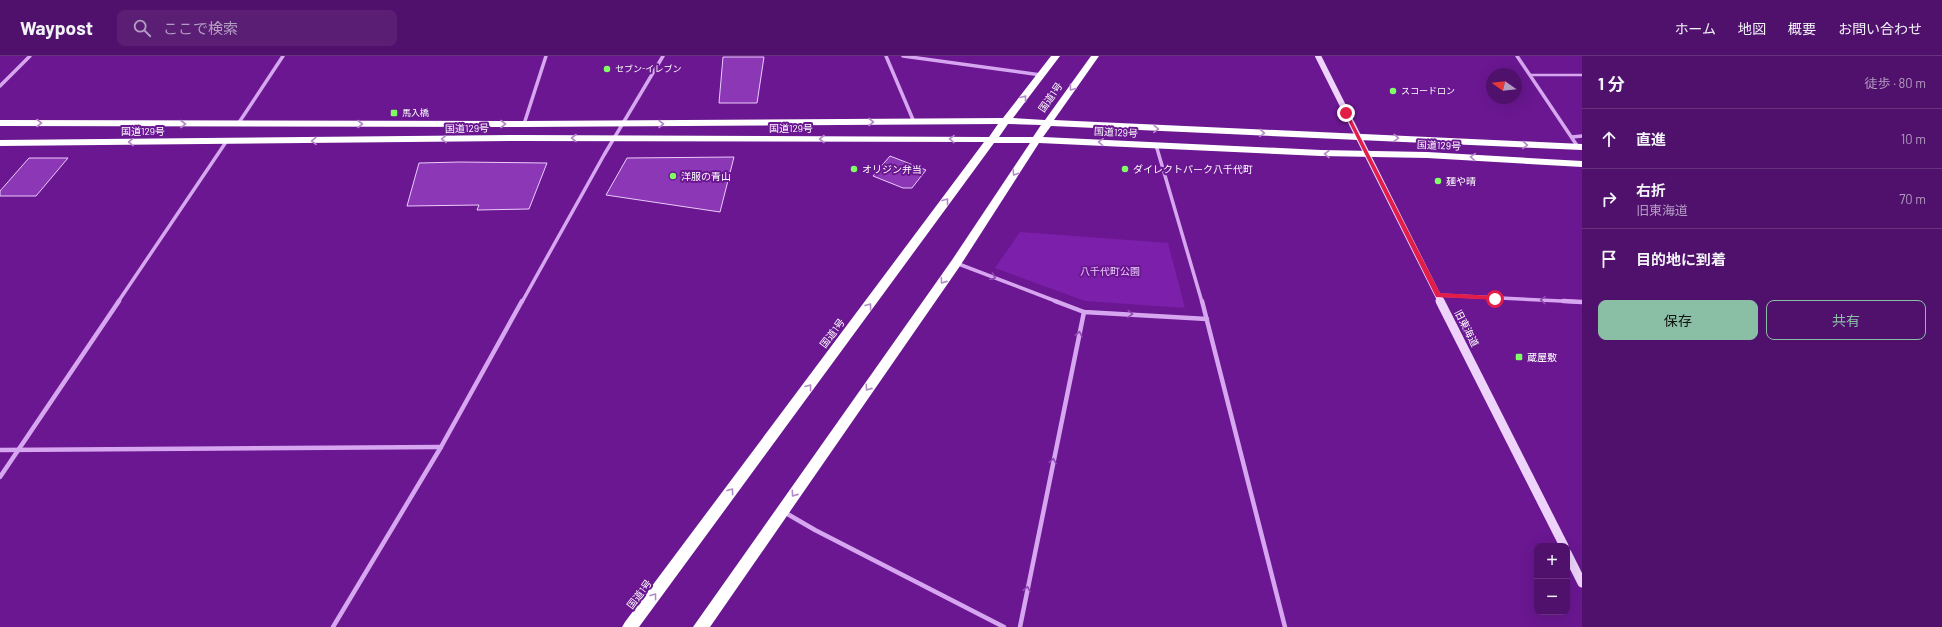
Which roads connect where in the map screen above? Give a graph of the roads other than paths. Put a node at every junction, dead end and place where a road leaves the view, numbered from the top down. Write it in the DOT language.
graph roads {
  1 [pos="30,56"];
  2 [pos="283,56"];
  3 [pos="546,56"];
  4 [pos="663,56"];
  5 [pos="886,56"];
  6 [pos="903,56"];
  7 [pos="1056,56"];
  8 [pos="1094,56"];
  9 [pos="1318,56"];
  10 [pos="1517,56"];
  11 [pos="1041,75"];
  12 [pos="1530,75"];
  13 [pos="1582,75"];
  14 [pos="0,86"];
  15 [pos="1005,121"];
  16 [pos="914,122"];
  17 [pos="0,123"];
  18 [pos="1047,123"];
  19 [pos="237,124"];
  20 [pos="524,124"];
  21 [pos="622,124"];
  22 [pos="1357,136"];
  23 [pos="1582,136"];
  24 [pos="1572,137"];
  25 [pos="614,139"];
  26 [pos="991,140"];
  27 [pos="1036,140"];
  28 [pos="226,142"];
  29 [pos="0,143"];
  30 [pos="1156,145"];
  31 [pos="1580,147"];
  32 [pos="1366,154"];
  33 [pos="1582,164"];
  34 [pos="956,263"];
  35 [pos="1438,295"];
  36 [pos="1582,302"];
  37 [pos="1084,312"];
  38 [pos="1207,319"];
  39 [pos="441,446"];
  40 [pos="0,450"];
  41 [pos="18,450"];
  42 [pos="0,477"];
  43 [pos="782,511"];
  44 [pos="1562,543"];
  45 [pos="1570,559"];
  46 [pos="1582,583"];
  47 [pos="333,627"];
  48 [pos="630,627"];
  49 [pos="701,627"];
  50 [pos="1004,627"];
  51 [pos="1020,627"];
  52 [pos="1285,627"];
  1 -- 14 [label="street"];
  2 -- 19 [label="street"];
  3 -- 20 [label="street"];
  4 -- 21 [label="street"];
  5 -- 16 [label="street"];
  6 -- 11 [label="street"];
  7 -- 11 [label="highway, 国道1号"];
  8 -- 18 [label="highway, 国道1号, one-way"];
  9 -- 22 [label="street, 旧東海道"];
  10 -- 12 [label="street"];
  15 -- 11 [label="highway, 国道1号, one-way"];
  12 -- 13 [label="lane"];
  12 -- 24 [label="street"];
  15 -- 16 [label="highway, 国道129号"];
  15 -- 18 [label="highway, 国道129号"];
  15 -- 26 [label="highway, 国道1号"];
  21 -- 16 [label="highway, 国道129号, one-way"];
  17 -- 19 [label="highway, 国道129号, one-way"];
  18 -- 22 [label="highway, 国道129号, one-way"];
  18 -- 27 [label="highway, 国道1号"];
  19 -- 20 [label="highway, 国道129号, one-way"];
  20 -- 21 [label="highway, 国道129号"];
  21 -- 25 [label="street"];
  22 -- 31 [label="highway, 国道129号, one-way"];
  22 -- 32 [label="street, 旧東海道"];
  23 -- 24 [label="street"];
  24 -- 31 [label="street"];
  26 -- 25 [label="highway, 国道129号, one-way"];
  25 -- 28 [label="highway, 国道129号, one-way"];
  25 -- 39 [label="street"];
  26 -- 27 [label="highway, 国道129号"];
  48 -- 26 [label="highway, 国道1号, one-way"];
  30 -- 27 [label="highway, 国道129号, one-way"];
  27 -- 34 [label="highway, 国道1号, one-way"];
  28 -- 29 [label="highway, 国道129号, one-way"];
  28 -- 41 [label="street"];
  32 -- 30 [label="highway, 国道129号, one-way"];
  30 -- 38 [label="street"];
  33 -- 32 [label="highway, 国道129号, one-way"];
  32 -- 35 [label="street, 旧東海道"];
  34 -- 37 [label="street, one-way"];
  34 -- 43 [label="highway, 国道1号, one-way"];
  36 -- 35 [label="street, one-way"];
  35 -- 44 [label="street, 旧東海道"];
  37 -- 38 [label="street, one-way"];
  51 -- 37 [label="street, one-way"];
  38 -- 52 [label="street"];
  39 -- 41 [label="street"];
  39 -- 47 [label="street"];
  40 -- 41 [label="street"];
  41 -- 42 [label="street"];
  43 -- 49 [label="highway, 国道1号"];
  43 -- 50 [label="street"];
  45 -- 46 [label="street"];
}
